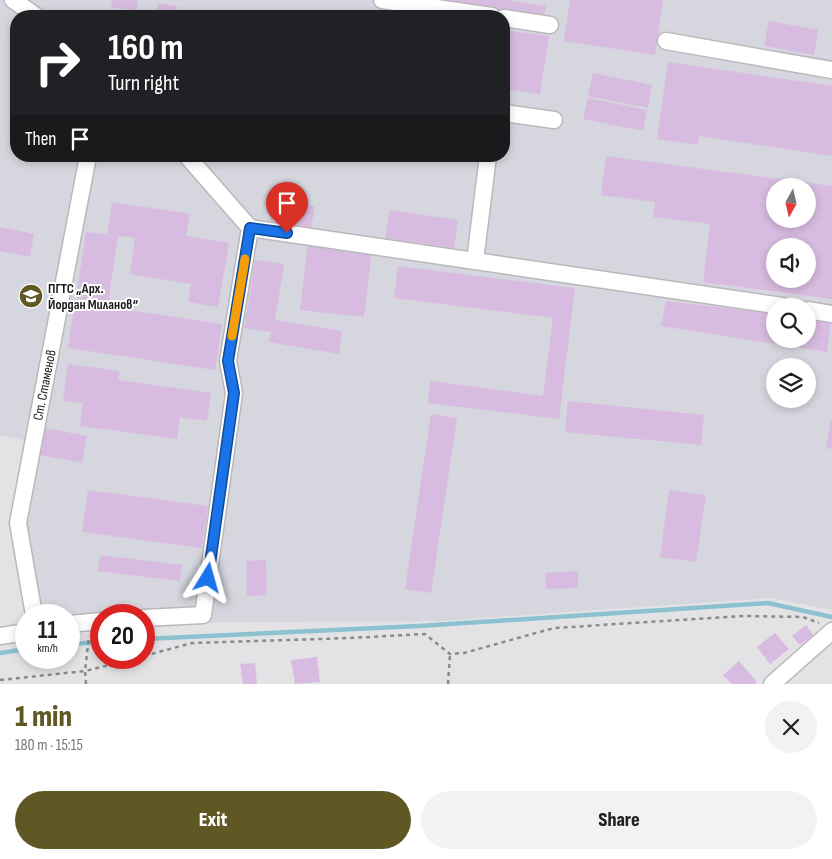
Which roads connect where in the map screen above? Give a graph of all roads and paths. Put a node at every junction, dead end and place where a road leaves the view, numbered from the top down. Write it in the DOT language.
graph roads {
  1 [pos="12,0"];
  2 [pos="382,0"];
  3 [pos="27,10"];
  4 [pos="451,10"];
  5 [pos="510,19"];
  6 [pos="550,25"];
  7 [pos="666,41"];
  8 [pos="832,70"];
  9 [pos="510,114"];
  10 [pos="554,120"];
  11 [pos="87,162"];
  12 [pos="192,162"];
  13 [pos="487,162"];
  14 [pos="250,228"];
  15 [pos="474,261"];
  16 [pos="766,304"];
  17 [pos="816,311"];
  18 [pos="832,314"];
  19 [pos="32,604"];
  20 [pos="155,617"];
  21 [pos="828,628"];
  22 [pos="15,634"];
  23 [pos="89,634"];
  24 [pos="0,636"];
  25 [pos="155,653"];
  26 [pos="450,654"];
  27 [pos="93,669"];
  28 [pos="85,671"];
  29 [pos="0,680"];
  30 [pos="86,684"];
  31 [pos="448,684"];
  32 [pos="772,684"];
  1 -- 3 [label="street"];
  2 -- 4 [label="street"];
  5 -- 6 [label="street"];
  7 -- 8 [label="street"];
  9 -- 10 [label="street"];
  11 -- 19 [label="street, Ст. Стаменов"];
  12 -- 14 [label="street"];
  13 -- 15 [label="street"];
  14 -- 15 [label="street"];
  14 -- 20 [label="street"];
  15 -- 16 [label="street"];
  17 -- 18 [label="street"];
  21 -- 26 [label="path"];
  21 -- 32 [label="street"];
  22 -- 24 [label="street"];
  23 -- 28 [label="path"];
  25 -- 26 [label="path"];
  26 -- 31 [label="path"];
  27 -- 28 [label="path"];
  28 -- 29 [label="path"];
  28 -- 30 [label="path"];
}
